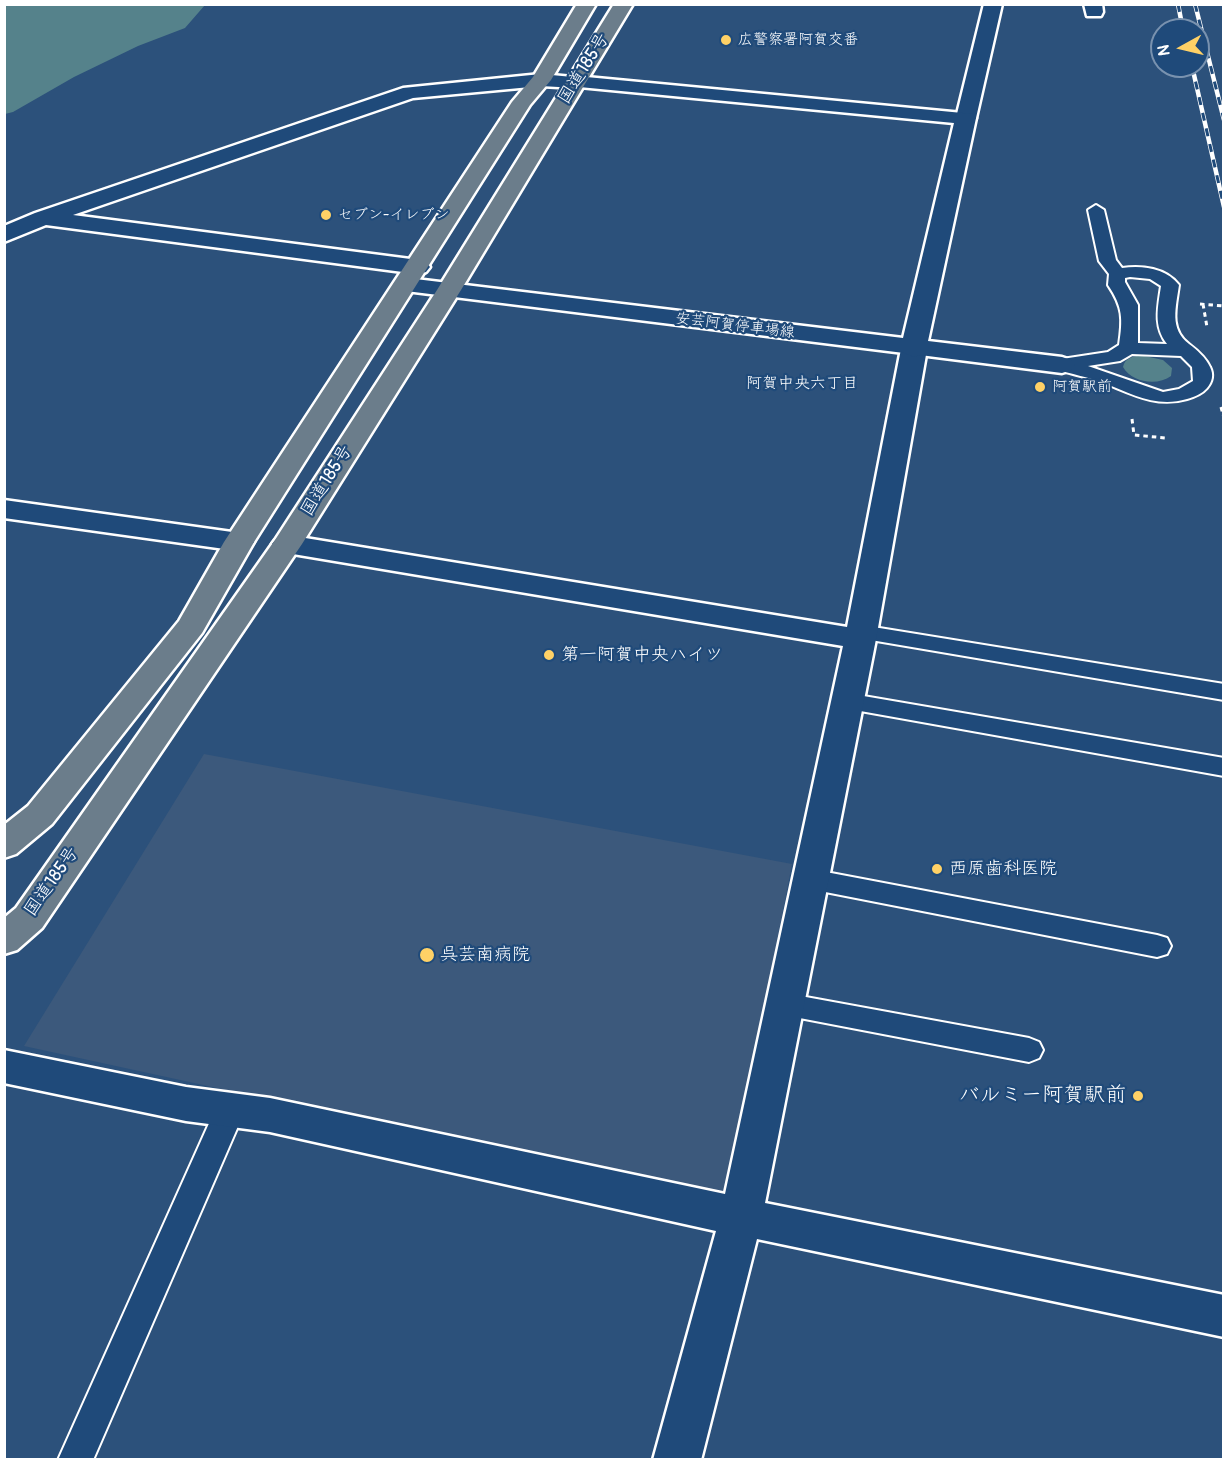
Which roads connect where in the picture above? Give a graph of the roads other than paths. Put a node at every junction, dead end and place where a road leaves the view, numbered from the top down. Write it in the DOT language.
graph roads {
  1 [pos="587,4"];
  2 [pos="624,4"];
  3 [pos="993,4"];
  4 [pos="541,80"];
  5 [pos="576,82"];
  6 [pos="966,118"];
  7 [pos="1096,210"];
  8 [pos="43,218"];
  9 [pos="4,236"];
  10 [pos="1118,274"];
  11 [pos="413,276"];
  12 [pos="449,290"];
  13 [pos="1128,348"];
  14 [pos="914,349"];
  15 [pos="1187,351"];
  16 [pos="1062,365"];
  17 [pos="4,508"];
  18 [pos="239,542"];
  19 [pos="287,544"];
  20 [pos="860,636"];
  21 [pos="1224,692"];
  22 [pos="846,701"];
  23 [pos="1224,767"];
  24 [pos="4,845"];
  25 [pos="810,879"];
  26 [pos="4,940"];
  27 [pos="1157,946"];
  28 [pos="784,1004"];
  29 [pos="1029,1050"];
  30 [pos="4,1066"];
  31 [pos="230,1110"];
  32 [pos="741,1217"];
  33 [pos="1224,1316"];
  34 [pos="75,1460"];
  35 [pos="677,1460"];
  1 -- 4 [label="highway, 国道185号"];
  2 -- 5 [label="highway, 国道185号"];
  3 -- 6 [label="street"];
  4 -- 5 [label="street"];
  4 -- 8 [label="street"];
  4 -- 11 [label="highway, 国道185号"];
  5 -- 6 [label="street"];
  5 -- 12 [label="highway, 国道185号"];
  6 -- 14 [label="street"];
  7 -- 10 [label="lane"];
  8 -- 9 [label="street"];
  8 -- 11 [label="street, 安芸阿賀停車場線"];
  10 -- 13 [label="lane"];
  10 -- 15 [label="lane"];
  11 -- 12 [label="street, 安芸阿賀停車場線"];
  11 -- 18 [label="highway, 国道185号"];
  12 -- 14 [label="street, 安芸阿賀停車場線"];
  12 -- 19 [label="highway, 国道185号"];
  13 -- 15 [label="lane"];
  13 -- 16 [label="lane"];
  14 -- 16 [label="street, 安芸阿賀停車場線"];
  14 -- 20 [label="street"];
  15 -- 16 [label="lane"];
  17 -- 18 [label="street"];
  18 -- 24 [label="highway, 国道185号"];
  19 -- 20 [label="street"];
  19 -- 26 [label="highway, 国道185号"];
  20 -- 21 [label="lane"];
  20 -- 22 [label="street"];
  22 -- 23 [label="lane"];
  22 -- 25 [label="street"];
  25 -- 27 [label="lane"];
  25 -- 28 [label="street"];
  28 -- 29 [label="lane"];
  28 -- 32 [label="street"];
  30 -- 31 [label="street"];
  31 -- 32 [label="street"];
  31 -- 34 [label="lane"];
  32 -- 33 [label="street"];
  32 -- 35 [label="street"];
}
